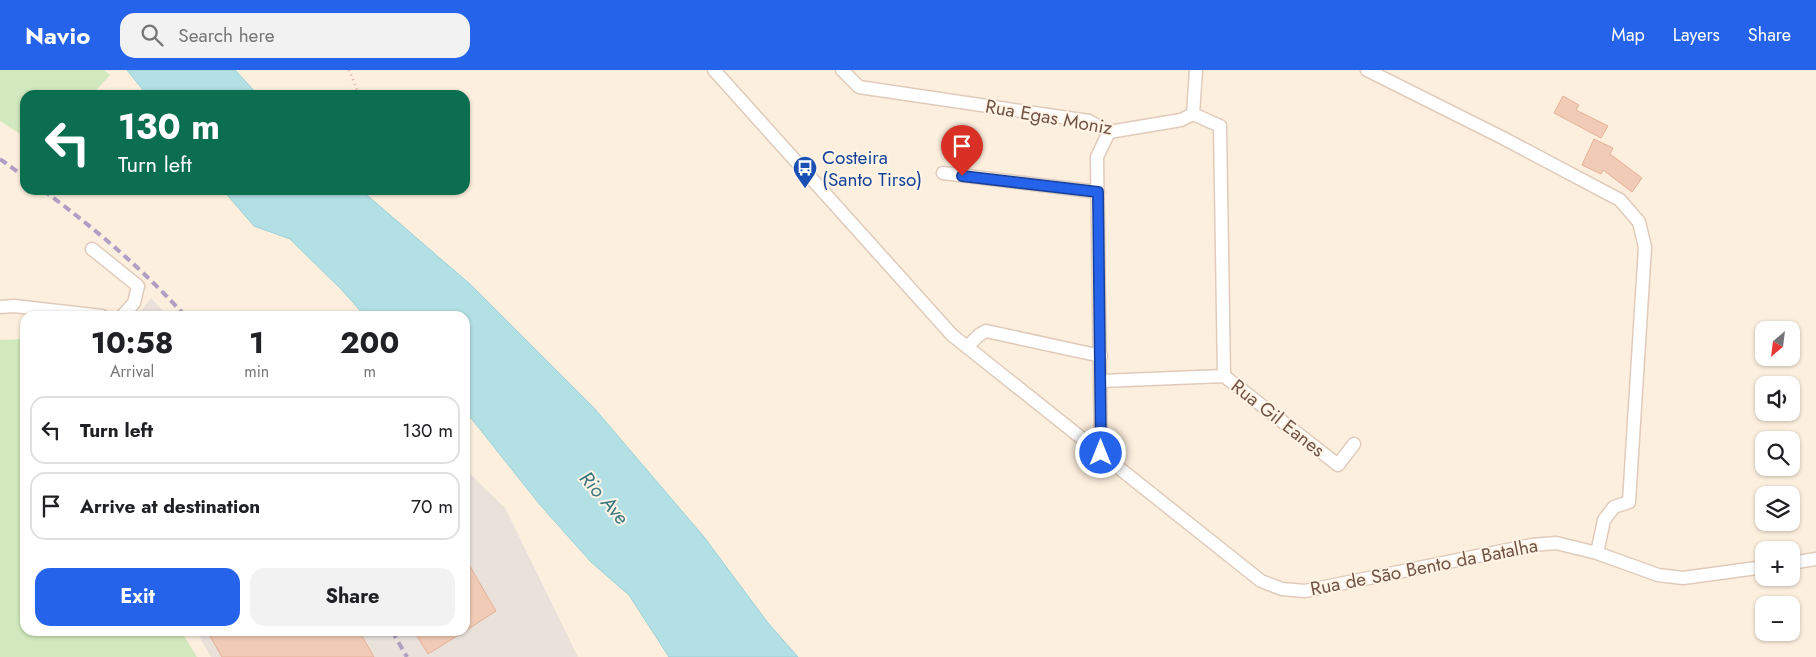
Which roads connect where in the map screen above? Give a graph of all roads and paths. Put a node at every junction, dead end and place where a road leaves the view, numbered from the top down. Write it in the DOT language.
graph roads {
  1 [pos="348,70"];
  2 [pos="714,70"];
  3 [pos="842,70"];
  4 [pos="1196,70"];
  5 [pos="1367,70"];
  6 [pos="357,90"];
  7 [pos="1192,114"];
  8 [pos="1109,132"];
  9 [pos="943,173"];
  10 [pos="1098,192"];
  11 [pos="92,249"];
  12 [pos="0,307"];
  13 [pos="58,311"];
  14 [pos="127,311"];
  15 [pos="967,347"];
  16 [pos="1100,356"];
  17 [pos="1224,376"];
  18 [pos="1101,381"];
  19 [pos="1354,444"];
  20 [pos="1101,453"];
  21 [pos="1597,553"];
  22 [pos="1816,559"];
  23 [pos="1800,562"];
  24 [pos="1755,568"];
  1 -- 6 [label="path"];
  2 -- 15 [label="street, Rua de São Bento da Batalha"];
  3 -- 8 [label="street, Rua Egas Moniz"];
  4 -- 7 [label="street"];
  5 -- 21 [label="street"];
  7 -- 8 [label="street, Rua Egas Moniz"];
  7 -- 17 [label="street"];
  8 -- 10 [label="street"];
  9 -- 10 [label="street"];
  10 -- 16 [label="street"];
  11 -- 14 [label="street"];
  12 -- 13 [label="street"];
  15 -- 16 [label="street"];
  15 -- 20 [label="street, Rua de São Bento da Batalha"];
  16 -- 18 [label="street"];
  17 -- 18 [label="street, Rua Gil Eanes"];
  17 -- 19 [label="street, Rua Gil Eanes"];
  18 -- 20 [label="street"];
  20 -- 21 [label="street, Rua de São Bento da Batalha"];
  21 -- 24 [label="street, Rua de São Bento da Batalha"];
  22 -- 23 [label="street"];
}
